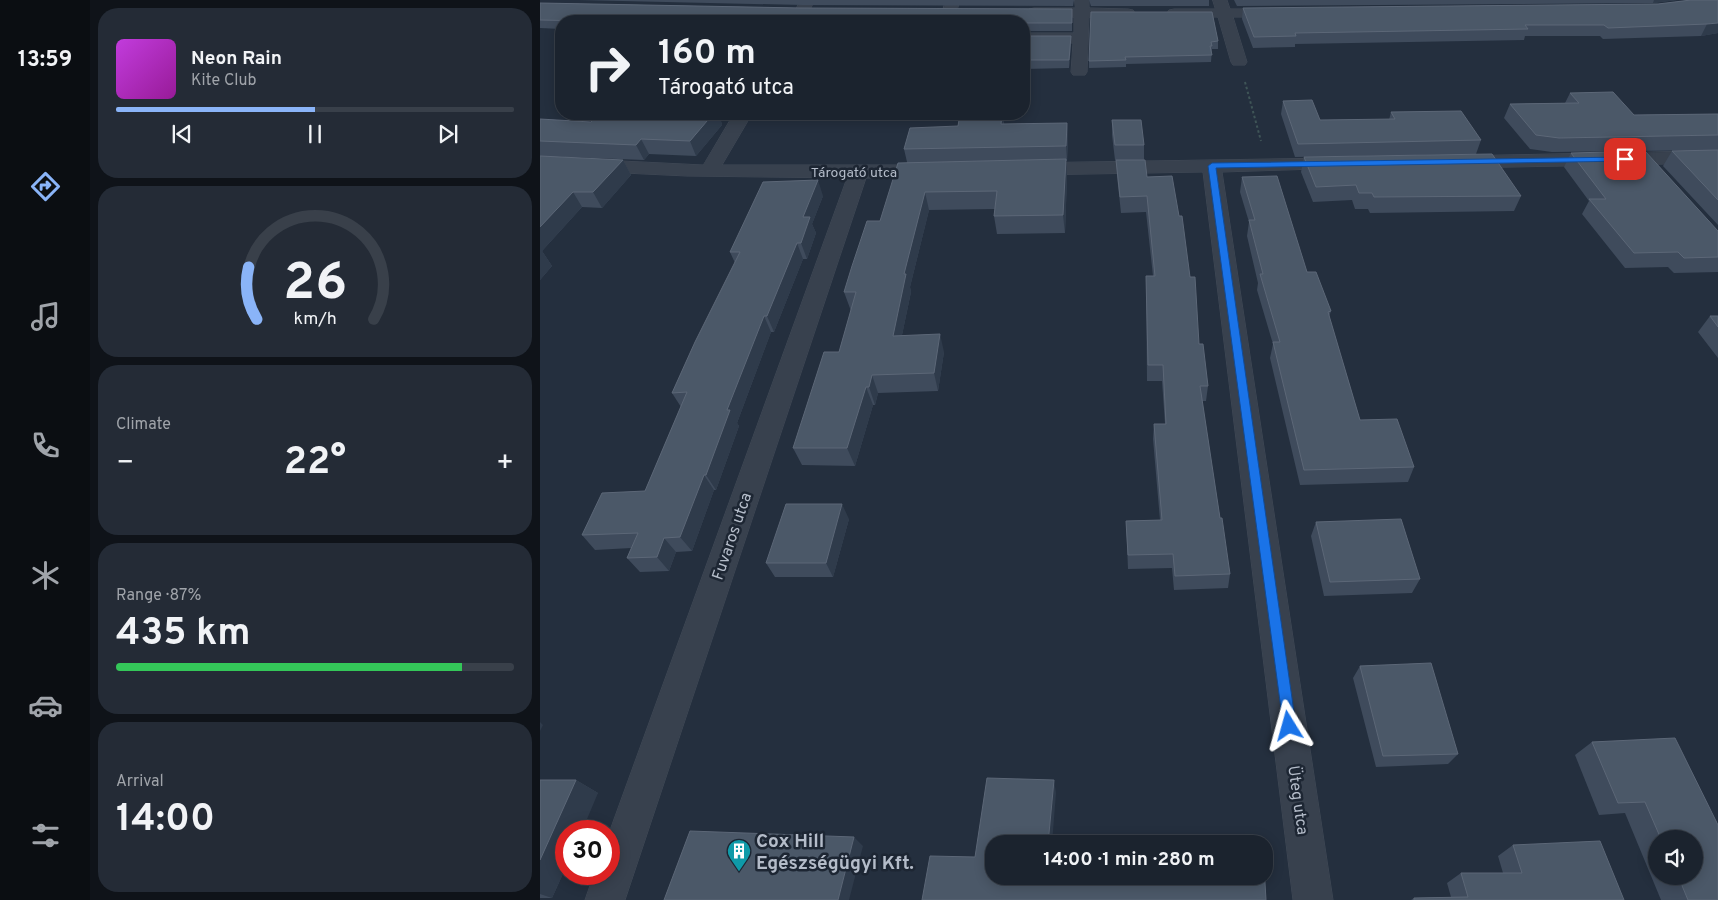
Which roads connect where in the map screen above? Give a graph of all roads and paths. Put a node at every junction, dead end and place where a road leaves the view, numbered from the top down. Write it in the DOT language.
graph roads {
  1 [pos="1082,6"];
  2 [pos="1222,6"];
  3 [pos="783,10"];
  4 [pos="802,11"];
  5 [pos="822,11"];
  6 [pos="931,11"];
  7 [pos="950,11"];
  8 [pos="969,11"];
  9 [pos="1016,12"];
  10 [pos="1139,13"];
  11 [pos="1158,13"];
  12 [pos="1293,13"];
  13 [pos="1030,38"];
  14 [pos="1081,38"];
  15 [pos="1240,62"];
  16 [pos="1079,72"];
  17 [pos="739,120"];
  18 [pos="1718,157"];
  19 [pos="1644,159"];
  20 [pos="1446,162"];
  21 [pos="1357,164"];
  22 [pos="1268,165"];
  23 [pos="1212,166"];
  24 [pos="544,168"];
  25 [pos="710,170"];
  26 [pos="1015,170"];
  27 [pos="946,171"];
  28 [pos="858,173"];
  29 [pos="1658,174"];
  30 [pos="605,900"];
  31 [pos="1313,900"];
  1 -- 9 [label="street"];
  1 -- 10 [label="street"];
  1 -- 14 [label="street"];
  2 -- 11 [label="street"];
  2 -- 12 [label="street"];
  2 -- 15 [label="street"];
  3 -- 4 [label="street"];
  4 -- 5 [label="street"];
  6 -- 7 [label="street"];
  7 -- 8 [label="street"];
  13 -- 14 [label="street"];
  14 -- 16 [label="street"];
  15 -- 22 [label="path"];
  17 -- 25 [label="street"];
  18 -- 19 [label="street"];
  19 -- 20 [label="street"];
  19 -- 29 [label="street"];
  21 -- 22 [label="street"];
  22 -- 23 [label="street"];
  23 -- 26 [label="street"];
  23 -- 31 [label="street, Üteg utca"];
  24 -- 25 [label="street, Tárogató utca"];
  25 -- 28 [label="street, Tárogató utca"];
  27 -- 28 [label="street, Tárogató utca"];
  28 -- 30 [label="street, Fuvaros utca"];
}
